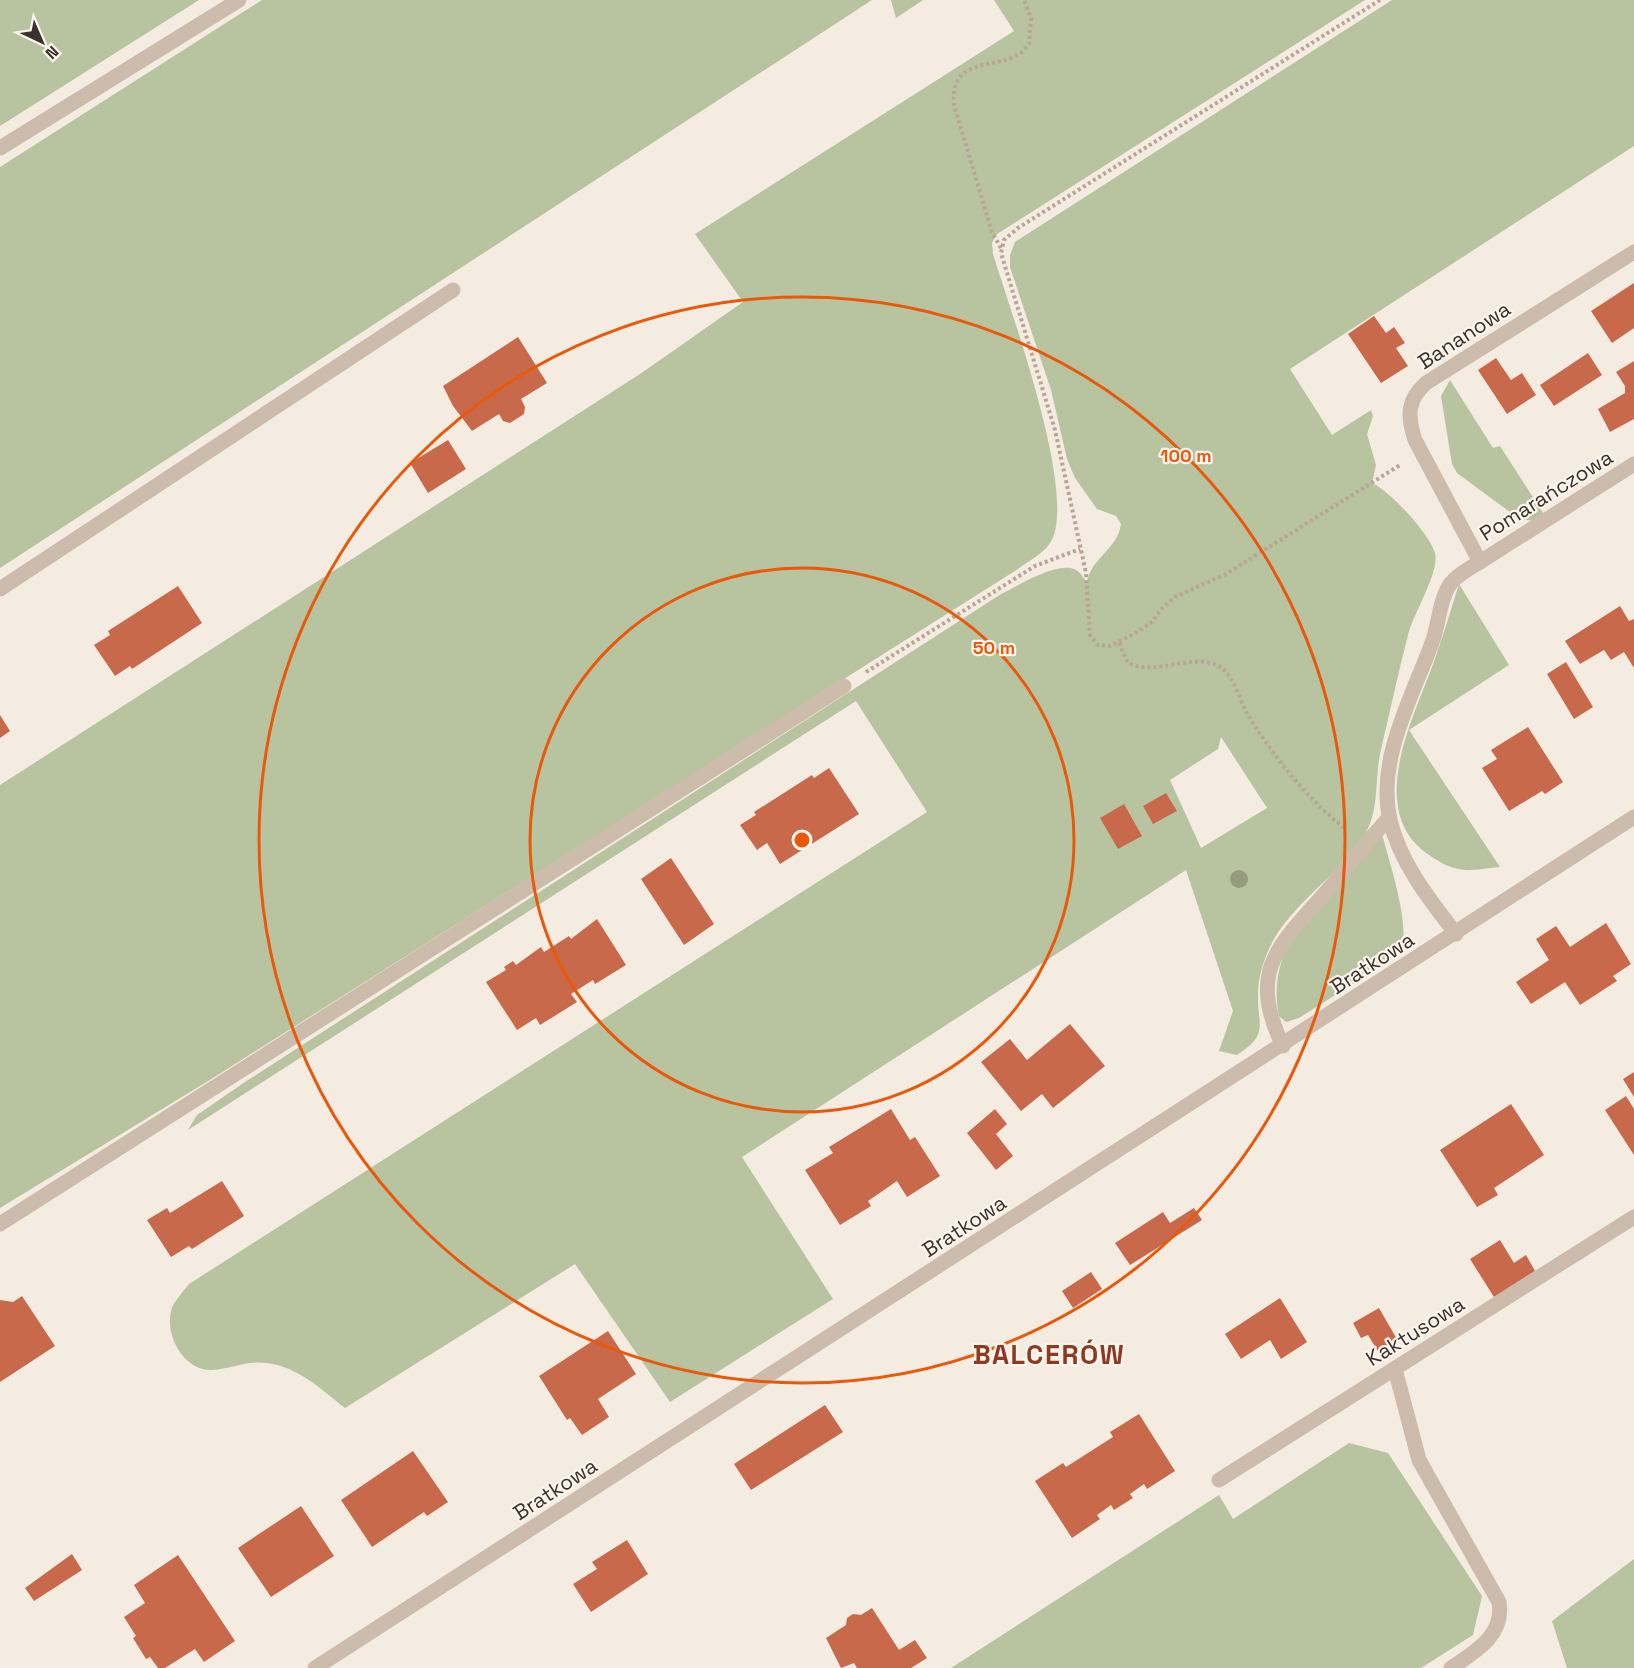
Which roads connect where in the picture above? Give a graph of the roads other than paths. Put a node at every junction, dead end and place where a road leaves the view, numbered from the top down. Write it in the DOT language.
graph roads {
  1 [pos="239,0"];
  2 [pos="0,148"];
  3 [pos="1634,252"];
  4 [pos="453,290"];
  5 [pos="1634,464"];
  6 [pos="1480,562"];
  7 [pos="0,589"];
  8 [pos="844,686"];
  9 [pos="1634,817"];
  10 [pos="1389,818"];
  11 [pos="1456,934"];
  12 [pos="1283,1046"];
  13 [pos="1634,1216"];
  14 [pos="0,1224"];
  15 [pos="1395,1369"];
  16 [pos="1219,1480"];
  17 [pos="315,1668"];
  18 [pos="1451,1668"];
  1 -- 2 [label="street"];
  3 -- 6 [label="street, Bananowa"];
  4 -- 7 [label="street"];
  5 -- 6 [label="street, Pomarańczowa"];
  6 -- 10 [label="street, Pomarańczowa"];
  8 -- 14 [label="street"];
  9 -- 11 [label="street, Bratkowa"];
  10 -- 11 [label="street, Pomarańczowa"];
  10 -- 12 [label="street"];
  11 -- 12 [label="street, Bratkowa"];
  12 -- 17 [label="street, Bratkowa"];
  13 -- 15 [label="street, Kaktusowa"];
  15 -- 16 [label="street, Kaktusowa"];
  15 -- 18 [label="street"];
}
